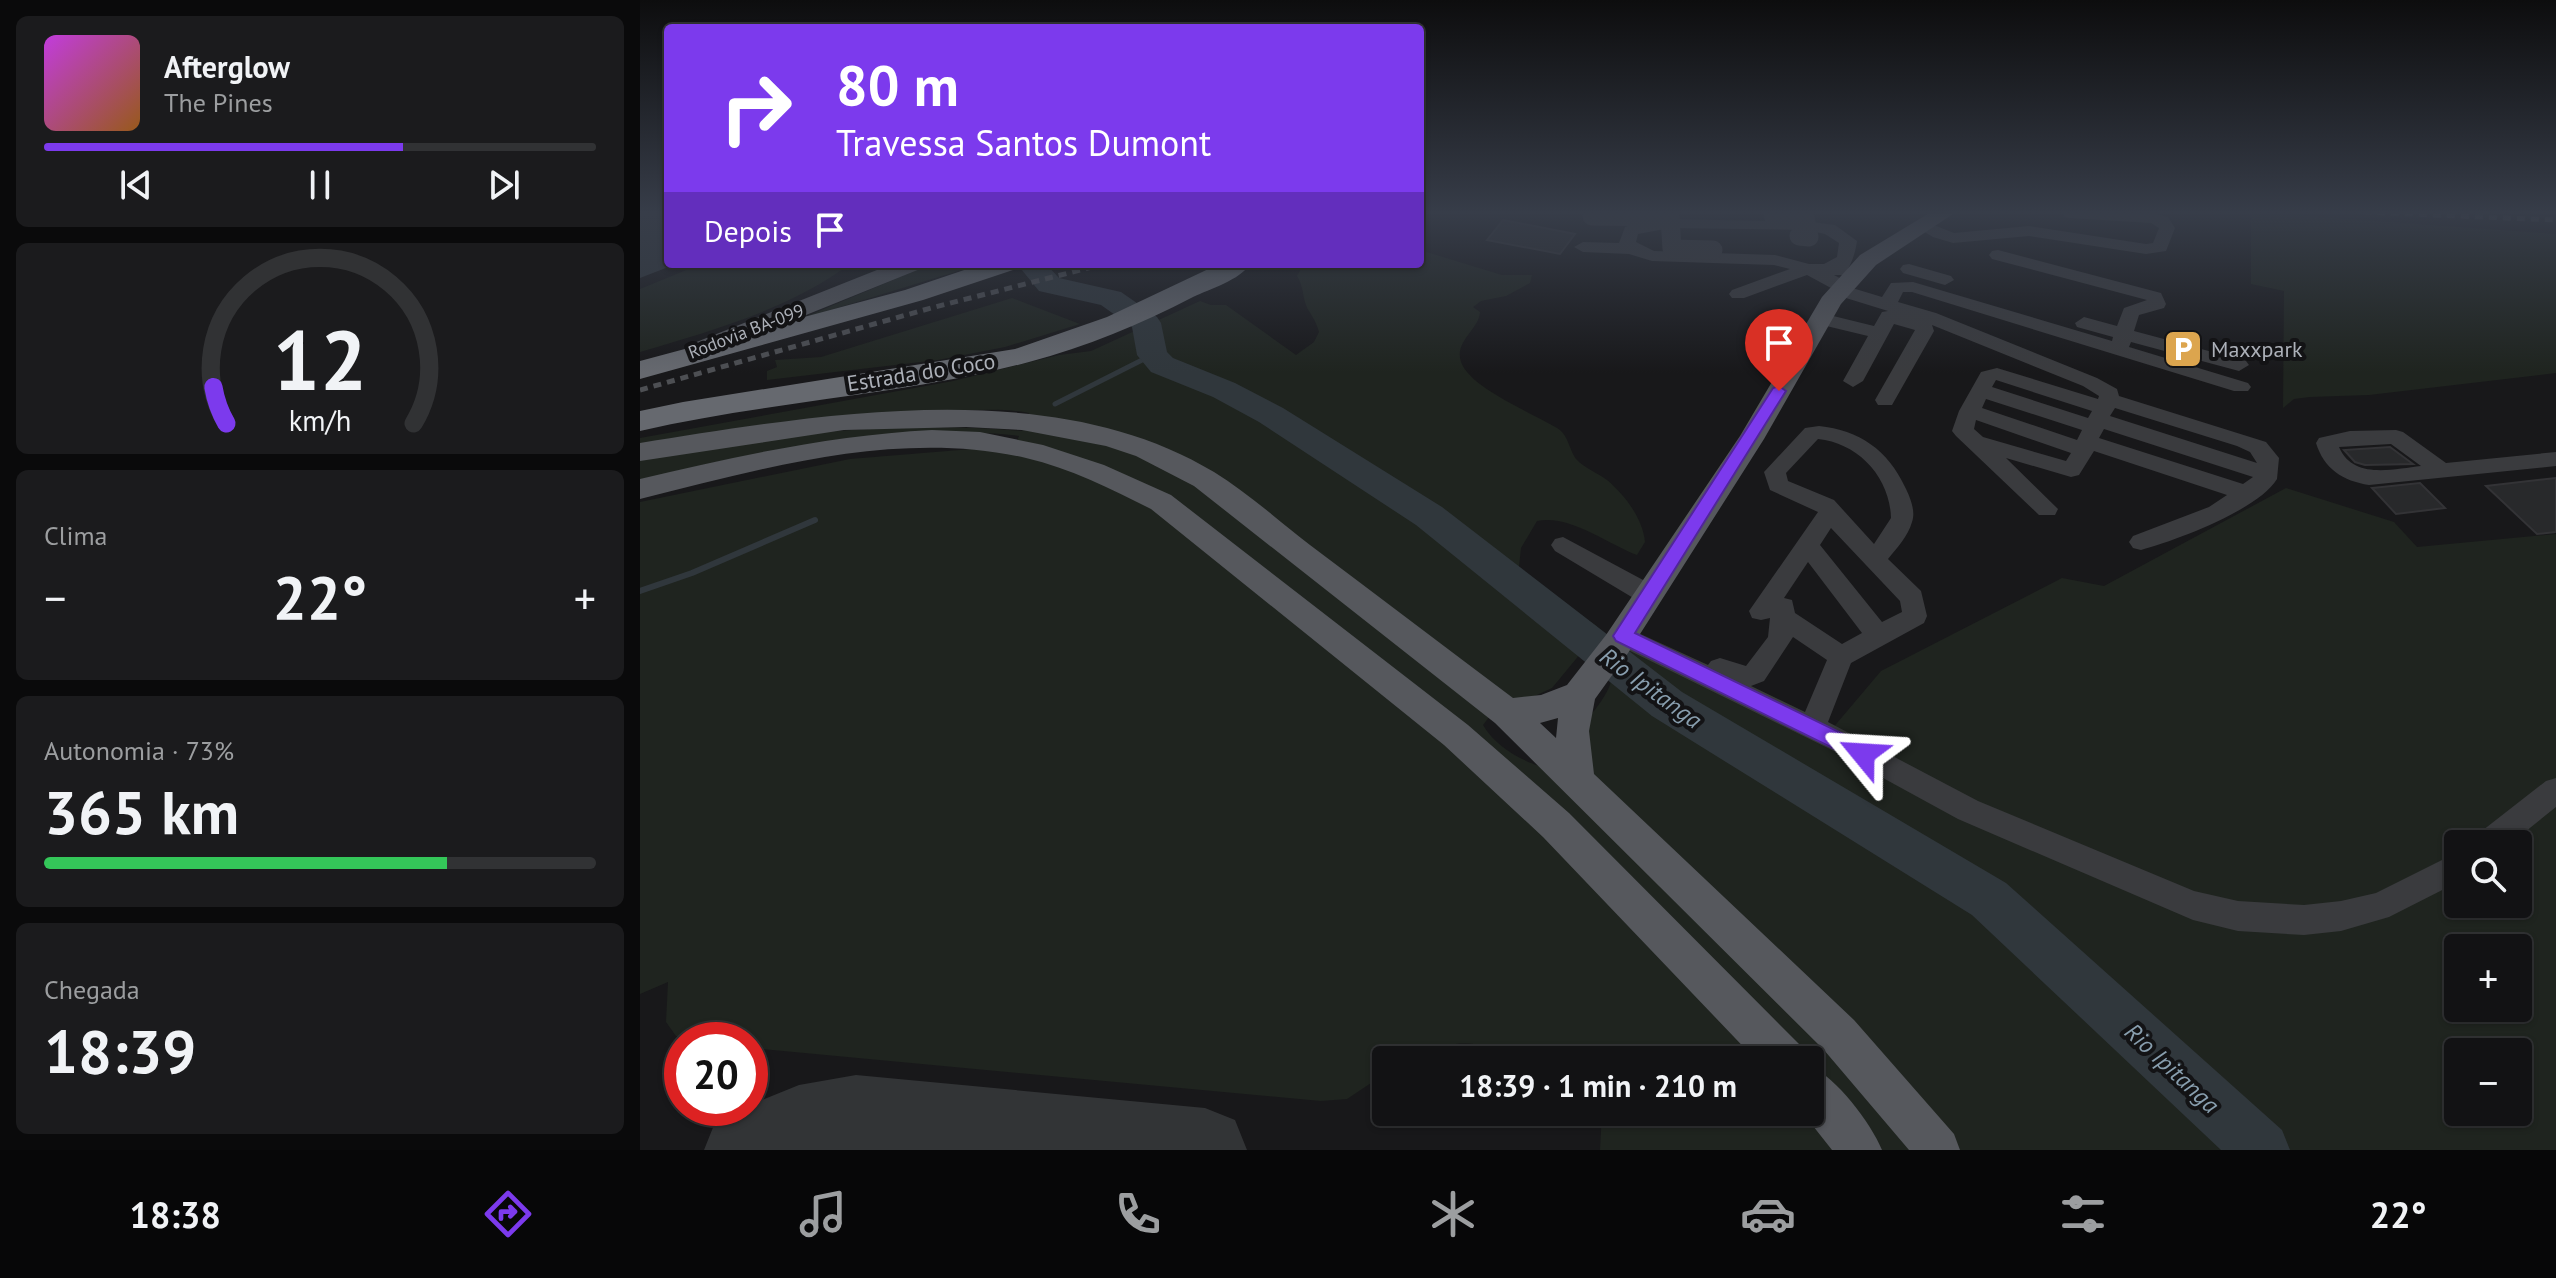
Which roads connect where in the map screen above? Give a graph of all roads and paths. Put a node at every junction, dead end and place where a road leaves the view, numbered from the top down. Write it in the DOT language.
graph roads {
  1 [pos="1796,266"];
  2 [pos="1844,266"];
  3 [pos="1859,266"];
  4 [pos="2038,266"];
  5 [pos="902,268"];
  6 [pos="996,268"];
  7 [pos="1230,268"];
  8 [pos="1808,269"];
  9 [pos="1909,269"];
  10 [pos="1842,280"];
  11 [pos="1738,294"];
  12 [pos="1860,308"];
  13 [pos="1885,317"];
  14 [pos="1821,319"];
  15 [pos="2121,343"];
  16 [pos="667,361"];
  17 [pos="2239,365"];
  18 [pos="640,370"];
  19 [pos="1853,381"];
  20 [pos="2241,387"];
  21 [pos="1885,400"];
  22 [pos="1969,411"];
  23 [pos="640,421"];
  24 [pos="2097,425"];
  25 [pos="1971,441"];
  26 [pos="640,452"];
  27 [pos="2556,459"];
  28 [pos="2442,471"];
  29 [pos="640,489"];
  30 [pos="2248,494"];
  31 [pos="2047,509"];
  32 [pos="1830,513"];
  33 [pos="2141,542"];
  34 [pos="1563,545"];
  35 [pos="1808,546"];
  36 [pos="1875,559"];
  37 [pos="1649,595"];
  38 [pos="1772,615"];
  39 [pos="1880,637"];
  40 [pos="1620,640"];
  41 [pos="1841,656"];
  42 [pos="1720,668"];
  43 [pos="1582,690"];
  44 [pos="1507,713"];
  45 [pos="1812,728"];
  46 [pos="1577,778"];
  47 [pos="2556,790"];
  48 [pos="2506,830"];
  49 [pos="2444,874"];
  50 [pos="1771,1046"];
  51 [pos="1824,1105"];
  52 [pos="1860,1150"];
  53 [pos="1938,1150"];
  1 -- 8 [label="street"];
  2 -- 10 [label="street"];
  3 -- 10 [label="main road"];
  4 -- 15 [label="street"];
  5 -- 16 [label="main road, Rodovia BA-099"];
  6 -- 16 [label="highway"];
  7 -- 23 [label="highway, Estrada do Coco"];
  8 -- 10 [label="street"];
  8 -- 10 [label="street"];
  8 -- 11 [label="street"];
  9 -- 15 [label="street"];
  10 -- 13 [label="street"];
  10 -- 14 [label="main road"];
  12 -- 13 [label="street"];
  13 -- 14 [label="street"];
  13 -- 15 [label="street"];
  13 -- 19 [label="street"];
  13 -- 21 [label="street"];
  13 -- 24 [label="street"];
  14 -- 37 [label="main road"];
  15 -- 17 [label="street"];
  15 -- 20 [label="street"];
  16 -- 18 [label="highway"];
  22 -- 24 [label="street"];
  22 -- 24 [label="street"];
  22 -- 25 [label="street"];
  24 -- 25 [label="street"];
  24 -- 30 [label="street"];
  24 -- 30 [label="street"];
  25 -- 31 [label="street"];
  26 -- 44 [label="main road"];
  27 -- 28 [label="street"];
  29 -- 50 [label="main road"];
  30 -- 33 [label="street"];
  32 -- 35 [label="street"];
  32 -- 36 [label="street"];
  32 -- 36 [label="street"];
  34 -- 37 [label="street"];
  35 -- 38 [label="street"];
  35 -- 39 [label="street"];
  36 -- 39 [label="street"];
  37 -- 40 [label="main road"];
  38 -- 41 [label="street"];
  38 -- 42 [label="street"];
  39 -- 41 [label="street"];
  40 -- 43 [label="main road"];
  40 -- 45 [label="street"];
  41 -- 45 [label="street"];
  43 -- 44 [label="main road"];
  43 -- 46 [label="main road"];
  44 -- 46 [label="main road"];
  45 -- 49 [label="street"];
  46 -- 53 [label="main road"];
  47 -- 48 [label="street"];
  51 -- 52 [label="main road"];
}
